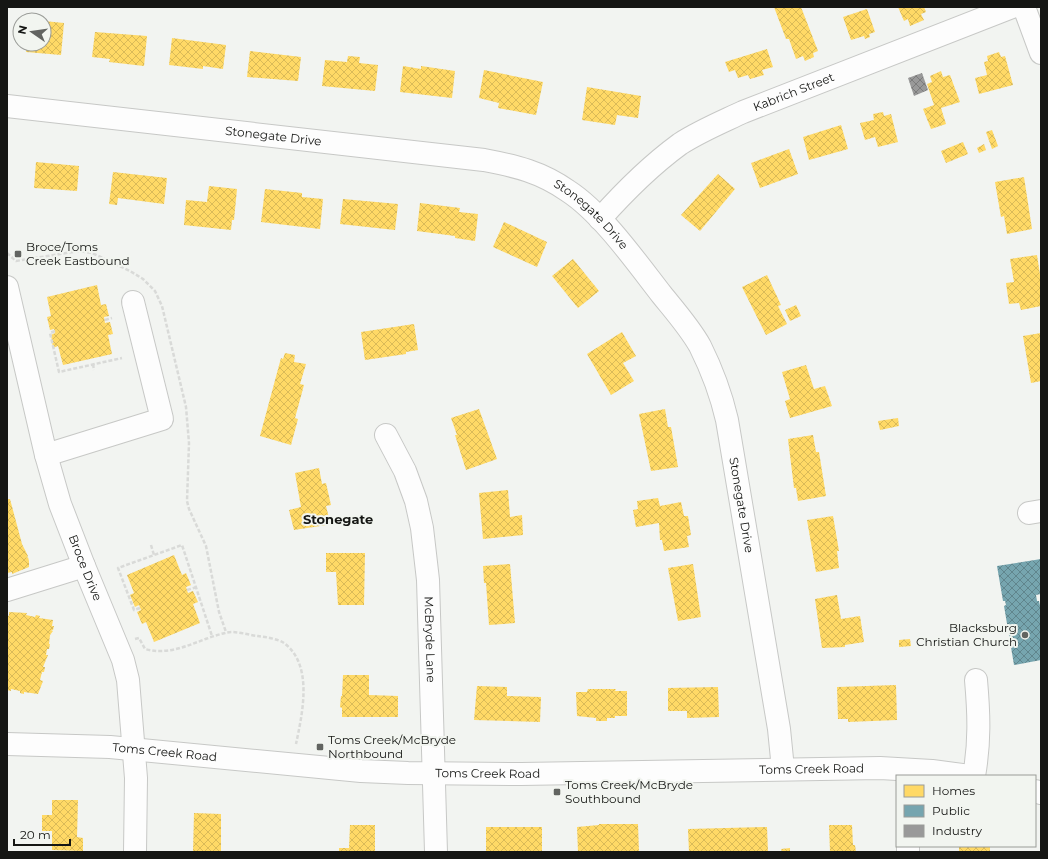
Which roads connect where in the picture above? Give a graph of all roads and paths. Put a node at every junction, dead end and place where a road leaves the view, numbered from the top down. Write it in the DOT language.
graph roads {
  1 [pos="1012,7"];
  2 [pos="1024,7"];
  3 [pos="1041,53"];
  4 [pos="7,106"];
  5 [pos="600,219"];
  6 [pos="7,253"];
  7 [pos="16,261"];
  8 [pos="7,287"];
  9 [pos="133,302"];
  10 [pos="112,318"];
  11 [pos="105,320"];
  12 [pos="55,331"];
  13 [pos="122,358"];
  14 [pos="93,364"];
  15 [pos="94,370"];
  16 [pos="386,435"];
  17 [pos="46,454"];
  18 [pos="151,545"];
  19 [pos="154,555"];
  20 [pos="84,566"];
  21 [pos="196,587"];
  22 [pos="7,590"];
  23 [pos="187,590"];
  24 [pos="140,608"];
  25 [pos="212,637"];
  26 [pos="132,641"];
  27 [pos="976,680"];
  28 [pos="7,744"];
  29 [pos="133,749"];
  30 [pos="295,749"];
  31 [pos="783,769"];
  32 [pos="909,772"];
  33 [pos="434,773"];
  34 [pos="955,775"];
  35 [pos="974,775"];
  36 [pos="135,852"];
  37 [pos="436,852"];
  1 -- 5 [label="street, Kabrich Street"];
  2 -- 3 [label="street"];
  4 -- 5 [label="street, Stonegate Drive"];
  5 -- 31 [label="street, Stonegate Drive"];
  6 -- 7 [label="path"];
  8 -- 17 [label="street, Broce Drive"];
  9 -- 17 [label="street"];
  10 -- 11 [label="path"];
  12 -- 14 [label="path"];
  13 -- 14 [label="path"];
  14 -- 15 [label="path"];
  16 -- 33 [label="street, McBryde Lane"];
  17 -- 20 [label="street, Broce Drive"];
  18 -- 19 [label="path"];
  19 -- 21 [label="path"];
  19 -- 24 [label="path"];
  20 -- 22 [label="street"];
  20 -- 29 [label="street, Broce Drive"];
  21 -- 23 [label="path"];
  21 -- 25 [label="path"];
  25 -- 26 [label="path"];
  25 -- 30 [label="path"];
  27 -- 35 [label="street"];
  28 -- 29 [label="street, Toms Creek Road"];
  29 -- 33 [label="street, Toms Creek Road"];
  29 -- 36 [label="street, Broce Drive"];
  31 -- 32 [label="street, Toms Creek Road"];
  31 -- 33 [label="street, Toms Creek Road"];
  32 -- 34 [label="street, Toms Creek Road"];
  33 -- 37 [label="street, McBryde Lane"];
}
